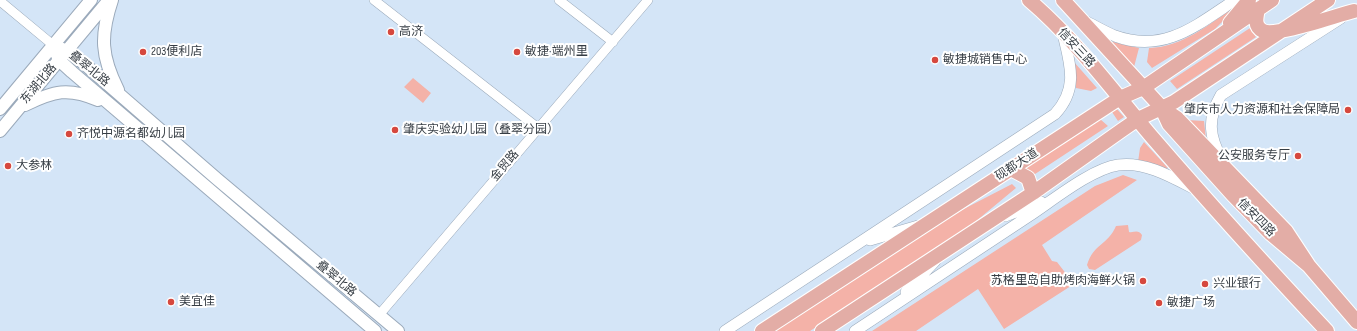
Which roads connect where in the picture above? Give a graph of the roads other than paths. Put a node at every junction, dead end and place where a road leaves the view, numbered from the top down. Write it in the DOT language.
graph roads {
  1 [pos="91,0"];
  2 [pos="109,0"];
  3 [pos="112,0"];
  4 [pos="374,0"];
  5 [pos="559,0"];
  6 [pos="648,0"];
  7 [pos="1029,0"];
  8 [pos="1057,0"];
  9 [pos="1063,0"];
  10 [pos="1236,0"];
  11 [pos="1272,0"];
  12 [pos="1328,0"];
  13 [pos="0,1"];
  14 [pos="1253,5"];
  15 [pos="1355,9"];
  16 [pos="1044,13"];
  17 [pos="1083,20"];
  18 [pos="1278,33"];
  19 [pos="1063,34"];
  20 [pos="612,42"];
  21 [pos="53,45"];
  22 [pos="67,50"];
  23 [pos="59,60"];
  24 [pos="27,77"];
  25 [pos="38,86"];
  26 [pos="1143,88"];
  27 [pos="120,94"];
  28 [pos="1120,98"];
  29 [pos="110,106"];
  30 [pos="20,108"];
  31 [pos="1162,108"];
  32 [pos="0,109"];
  33 [pos="1138,119"];
  34 [pos="538,128"];
  35 [pos="0,131"];
  36 [pos="1011,169"];
  37 [pos="1227,170"];
  38 [pos="1198,190"];
  39 [pos="1033,193"];
  40 [pos="1064,193"];
  41 [pos="1232,194"];
  42 [pos="1215,209"];
  43 [pos="929,223"];
  44 [pos="985,225"];
  45 [pos="859,243"];
  46 [pos="945,251"];
  47 [pos="1308,266"];
  48 [pos="893,306"];
  49 [pos="379,315"];
  50 [pos="1357,322"];
  51 [pos="375,331"];
  52 [pos="398,331"];
  53 [pos="725,331"];
  54 [pos="762,331"];
  55 [pos="822,331"];
  56 [pos="854,331"];
  57 [pos="1327,331"];
  1 -- 21 [label="main road, 东湖北路"];
  2 -- 22 [label="main road, 东湖北路"];
  3 -- 27 [label="main road"];
  4 -- 34 [label="street"];
  5 -- 20 [label="street"];
  6 -- 20 [label="street, 金贸路"];
  7 -- 16 [label="main road, 信安三路"];
  8 -- 16 [label="main road"];
  9 -- 17 [label="main road, 信安三路"];
  10 -- 17 [label="street"];
  11 -- 14 [label="main road, 砚都大道"];
  12 -- 18 [label="main road"];
  13 -- 21 [label="street"];
  14 -- 18 [label="main road"];
  14 -- 26 [label="main road, 砚都大道"];
  15 -- 18 [label="main road"];
  15 -- 37 [label="street"];
  16 -- 19 [label="main road, 信安三路"];
  17 -- 26 [label="main road, 信安三路"];
  18 -- 31 [label="main road"];
  19 -- 28 [label="main road, 信安三路"];
  19 -- 45 [label="street, 砚都大道"];
  20 -- 34 [label="street, 金贸路"];
  21 -- 22 [label="main road, 叠翠北路"];
  21 -- 23 [label="main road, 叠翠北路"];
  21 -- 24 [label="main road, 东湖北路"];
  22 -- 23 [label="main road, 东湖北路"];
  22 -- 27 [label="main road, 叠翠北路"];
  23 -- 25 [label="main road, 东湖北路"];
  23 -- 29 [label="main road, 叠翠北路"];
  24 -- 25 [label="main road"];
  24 -- 32 [label="main road, 东湖北路"];
  25 -- 30 [label="main road, 东湖北路"];
  26 -- 28 [label="main road, 砚都大道"];
  26 -- 31 [label="main road, 信安三路"];
  27 -- 29 [label="main road"];
  27 -- 49 [label="main road, 叠翠北路"];
  28 -- 33 [label="main road, 信安三路"];
  28 -- 36 [label="main road, 砚都大道"];
  29 -- 30 [label="main road"];
  29 -- 51 [label="main road, 叠翠北路"];
  30 -- 35 [label="main road, 东湖北路"];
  31 -- 33 [label="main road"];
  31 -- 37 [label="main road"];
  31 -- 41 [label="main road, 信安四路"];
  33 -- 38 [label="main road, 信安四路"];
  33 -- 39 [label="main road"];
  34 -- 49 [label="street, 金贸路"];
  36 -- 39 [label="main road"];
  36 -- 43 [label="main road, 砚都大道"];
  37 -- 47 [label="main road"];
  38 -- 40 [label="street"];
  38 -- 42 [label="main road, 信安四路"];
  39 -- 44 [label="main road"];
  40 -- 44 [label="street"];
  40 -- 48 [label="street"];
  41 -- 42 [label="main road"];
  41 -- 47 [label="main road, 信安四路"];
  42 -- 57 [label="main road, 信安四路"];
  43 -- 45 [label="street"];
  43 -- 54 [label="main road, 砚都大道"];
  44 -- 46 [label="main road"];
  45 -- 53 [label="street, 砚都大道"];
  46 -- 48 [label="street"];
  46 -- 55 [label="main road"];
  47 -- 50 [label="main road, 信安四路"];
  48 -- 56 [label="street"];
  49 -- 52 [label="main road, 叠翠北路"];
}
